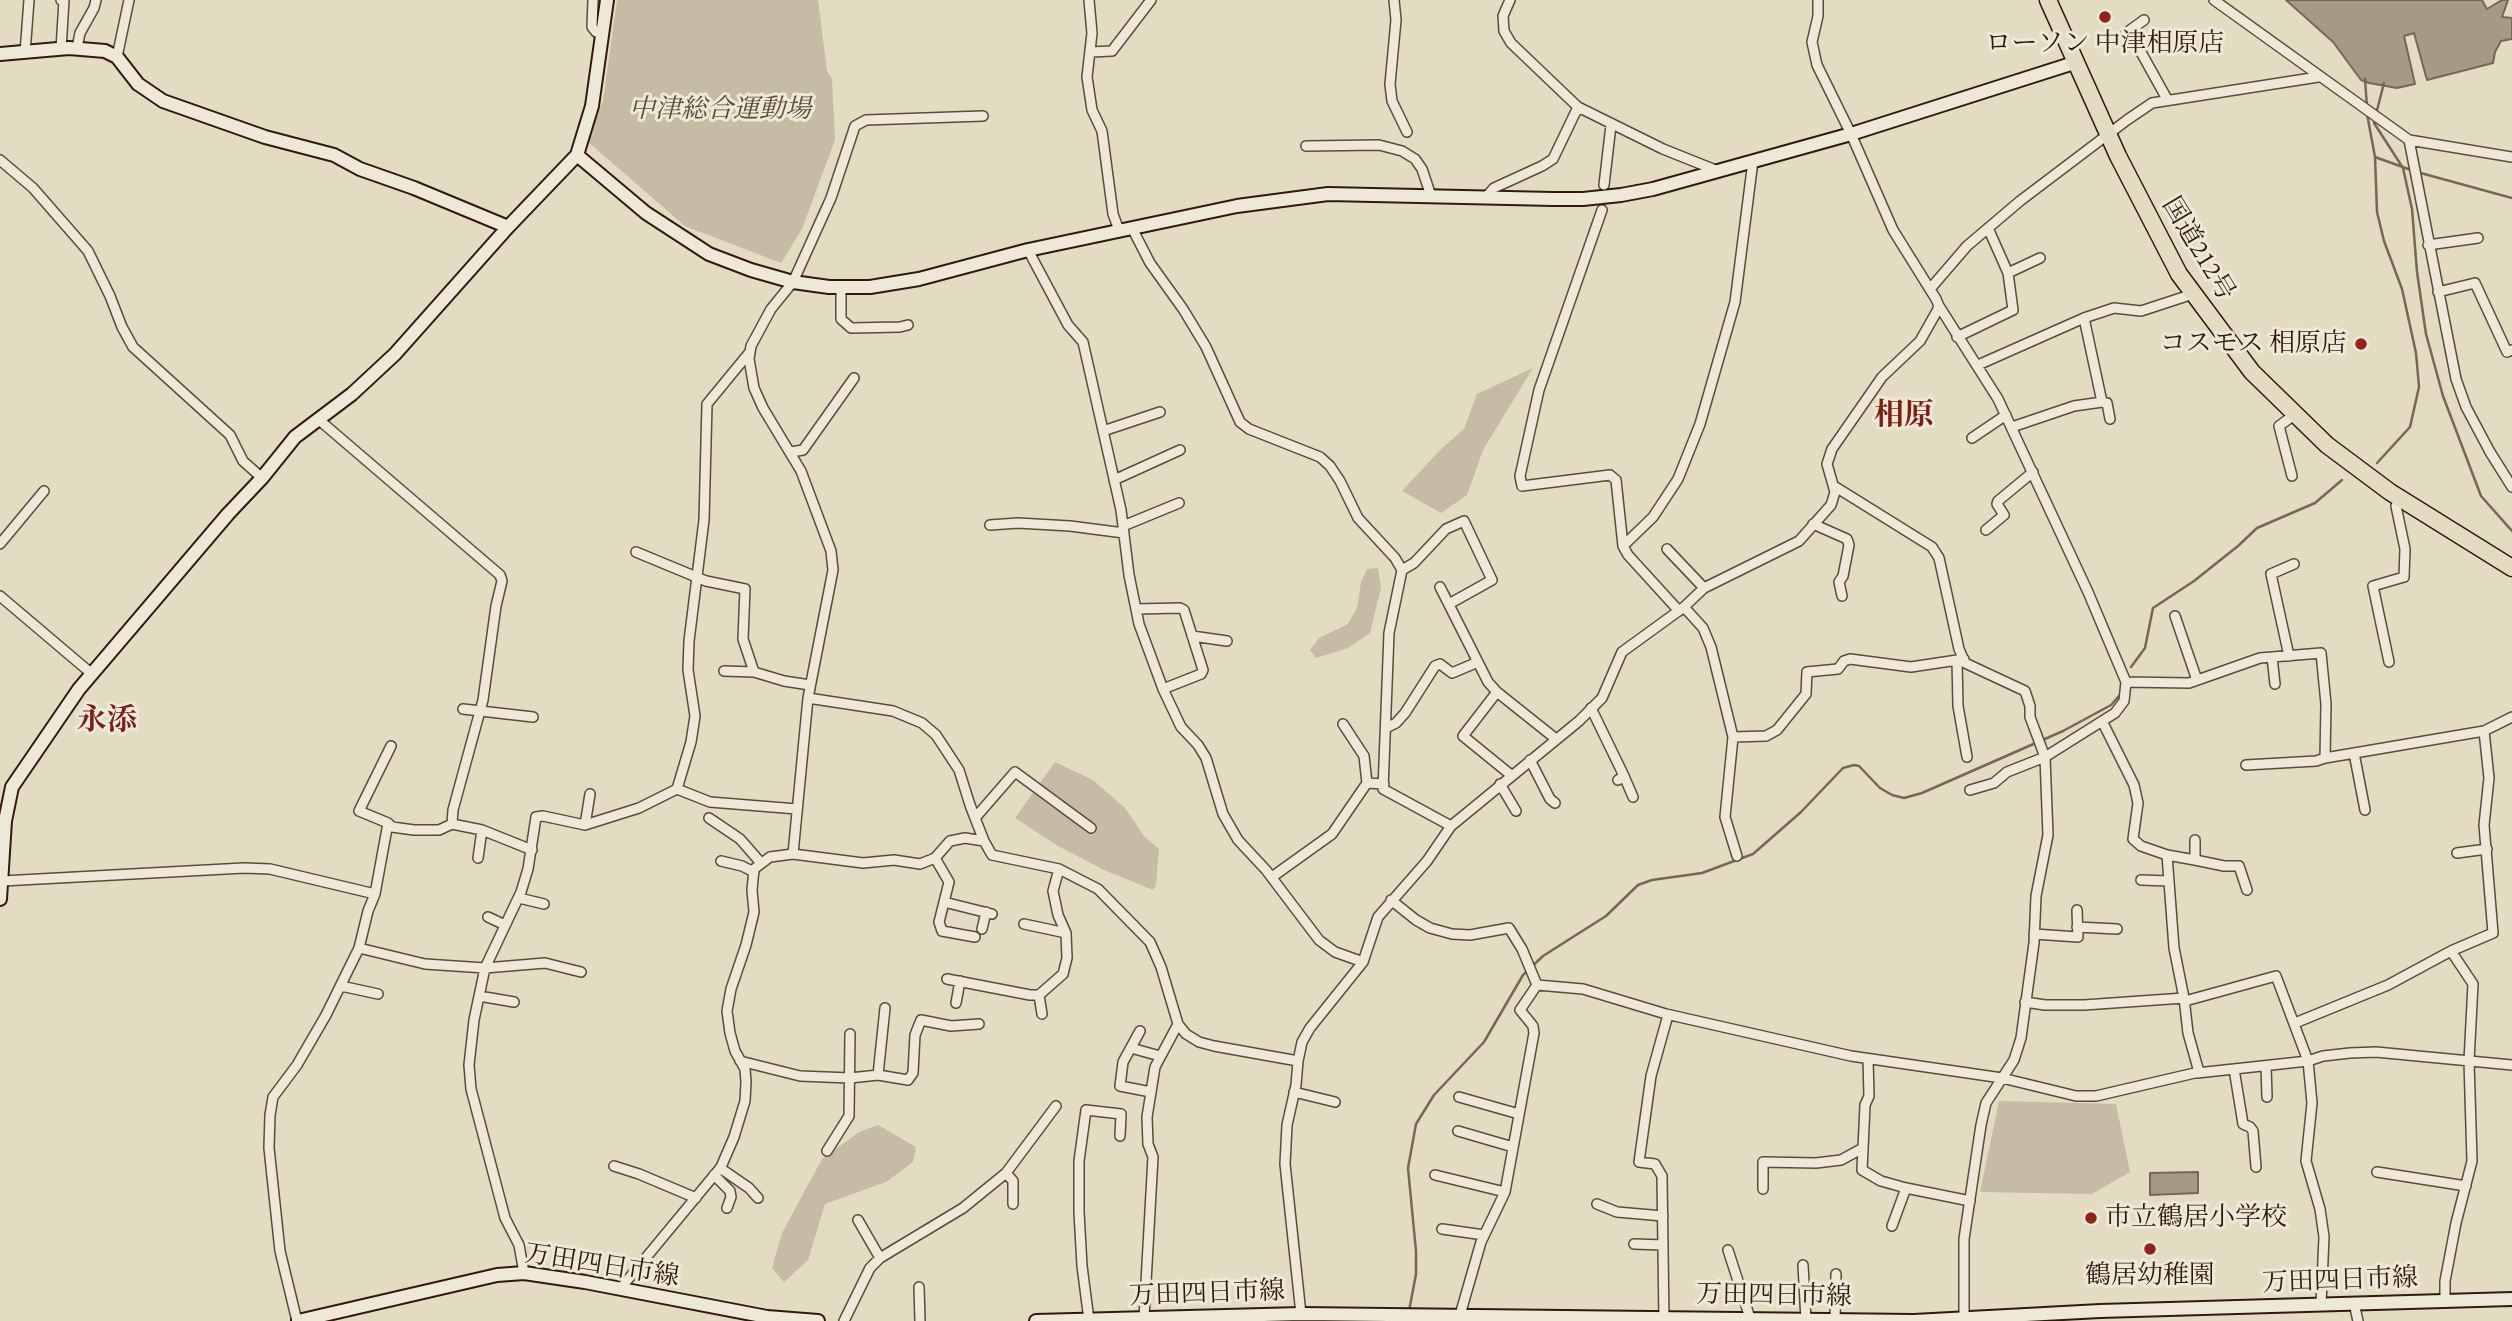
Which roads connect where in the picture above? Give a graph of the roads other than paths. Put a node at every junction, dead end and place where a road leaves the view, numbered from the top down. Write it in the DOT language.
graph roads {
  1 [pos="29,0"];
  2 [pos="61,0"];
  3 [pos="96,0"];
  4 [pos="129,0"];
  5 [pos="593,0"];
  6 [pos="607,0"];
  7 [pos="1088,0"];
  8 [pos="1151,0"];
  9 [pos="1394,0"];
  10 [pos="1510,0"];
  11 [pos="1818,0"];
  12 [pos="2048,0"];
  13 [pos="2214,0"];
  14 [pos="2144,20"];
  15 [pos="603,33"];
  16 [pos="77,48"];
  17 [pos="61,49"];
  18 [pos="1091,52"];
  19 [pos="25,53"];
  20 [pos="0,54"];
  21 [pos="117,57"];
  22 [pos="2077,62"];
  23 [pos="2318,77"];
  24 [pos="2167,99"];
  25 [pos="1578,107"];
  26 [pos="983,116"];
  27 [pos="1611,125"];
  28 [pos="1407,132"];
  29 [pos="1851,134"];
  30 [pos="2109,135"];
  31 [pos="2409,140"];
  32 [pos="1306,146"];
  33 [pos="576,155"];
  34 [pos="2512,157"];
  35 [pos="0,160"];
  36 [pos="1753,161"];
  37 [pos="1718,170"];
  38 [pos="1604,185"];
  39 [pos="1431,196"];
  40 [pos="1485,198"];
  41 [pos="1602,210"];
  42 [pos="508,227"];
  43 [pos="1988,228"];
  44 [pos="1125,229"];
  45 [pos="2478,238"];
  46 [pos="2428,245"];
  47 [pos="1028,250"];
  48 [pos="2040,258"];
  49 [pos="2008,272"];
  50 [pos="793,282"];
  51 [pos="841,287"];
  52 [pos="1930,289"];
  53 [pos="2438,292"];
  54 [pos="2193,294"];
  55 [pos="1939,306"];
  56 [pos="2084,318"];
  57 [pos="908,324"];
  58 [pos="1957,337"];
  59 [pos="750,351"];
  60 [pos="2510,354"];
  61 [pos="1978,365"];
  62 [pos="854,378"];
  63 [pos="2102,402"];
  64 [pos="1160,412"];
  65 [pos="2006,415"];
  66 [pos="2294,415"];
  67 [pos="318,419"];
  68 [pos="2110,419"];
  69 [pos="2012,427"];
  70 [pos="1103,431"];
  71 [pos="1972,438"];
  72 [pos="1180,450"];
  73 [pos="791,452"];
  74 [pos="2033,472"];
  75 [pos="2292,476"];
  76 [pos="262,478"];
  77 [pos="1114,480"];
  78 [pos="1834,486"];
  79 [pos="2512,487"];
  80 [pos="44,491"];
  81 [pos="2400,498"];
  82 [pos="1179,503"];
  83 [pos="1814,524"];
  84 [pos="990,525"];
  85 [pos="1124,530"];
  86 [pos="1986,530"];
  87 [pos="0,544"];
  88 [pos="1623,546"];
  89 [pos="1667,549"];
  90 [pos="636,552"];
  91 [pos="2294,564"];
  92 [pos="2512,568"];
  93 [pos="1402,570"];
  94 [pos="697,578"];
  95 [pos="1440,587"];
  96 [pos="1704,588"];
  97 [pos="0,596"];
  98 [pos="1842,596"];
  99 [pos="1449,604"];
  100 [pos="1136,609"];
  101 [pos="1681,609"];
  102 [pos="2175,616"];
  103 [pos="1192,636"];
  104 [pos="1227,641"];
  105 [pos="2289,656"];
  106 [pos="2272,657"];
  107 [pos="1960,660"];
  108 [pos="1478,662"];
  109 [pos="2389,662"];
  110 [pos="724,671"];
  111 [pos="754,672"];
  112 [pos="92,674"];
  113 [pos="2197,680"];
  114 [pos="2126,682"];
  115 [pos="2275,684"];
  116 [pos="810,685"];
  117 [pos="1163,689"];
  118 [pos="1497,692"];
  119 [pos="808,698"];
  120 [pos="1591,708"];
  121 [pos="463,709"];
  122 [pos="479,712"];
  123 [pos="533,717"];
  124 [pos="2512,717"];
  125 [pos="2102,721"];
  126 [pos="1343,724"];
  127 [pos="1386,728"];
  128 [pos="2484,731"];
  129 [pos="1733,737"];
  130 [pos="1556,739"];
  131 [pos="391,746"];
  132 [pos="2354,753"];
  133 [pos="1967,757"];
  134 [pos="2045,757"];
  135 [pos="2325,758"];
  136 [pos="1530,760"];
  137 [pos="2246,765"];
  138 [pos="1511,775"];
  139 [pos="1367,783"];
  140 [pos="1384,784"];
  141 [pos="1500,784"];
  142 [pos="677,789"];
  143 [pos="1970,790"];
  144 [pos="590,794"];
  145 [pos="1633,797"];
  146 [pos="1555,803"];
  147 [pos="797,808"];
  148 [pos="2365,810"];
  149 [pos="1516,811"];
  150 [pos="709,818"];
  151 [pos="975,818"];
  152 [pos="388,823"];
  153 [pos="452,824"];
  154 [pos="586,825"];
  155 [pos="1451,826"];
  156 [pos="1091,828"];
  157 [pos="482,830"];
  158 [pos="2,837"];
  159 [pos="2195,840"];
  160 [pos="984,841"];
  161 [pos="2487,849"];
  162 [pos="532,850"];
  163 [pos="2457,853"];
  164 [pos="793,854"];
  165 [pos="2167,855"];
  166 [pos="1737,856"];
  167 [pos="478,858"];
  168 [pos="935,858"];
  169 [pos="2195,860"];
  170 [pos="721,862"];
  171 [pos="761,863"];
  172 [pos="1059,869"];
  173 [pos="754,872"];
  174 [pos="1272,877"];
  175 [pos="2141,880"];
  176 [pos="2,881"];
  177 [pos="2169,881"];
  178 [pos="2247,890"];
  179 [pos="375,894"];
  180 [pos="519,898"];
  181 [pos="0,899"];
  182 [pos="1391,900"];
  183 [pos="944,902"];
  184 [pos="544,904"];
  185 [pos="2077,910"];
  186 [pos="488,918"];
  187 [pos="1024,924"];
  188 [pos="505,925"];
  189 [pos="2077,927"];
  190 [pos="982,929"];
  191 [pos="2117,929"];
  192 [pos="1066,933"];
  193 [pos="2034,934"];
  194 [pos="975,937"];
  195 [pos="359,948"];
  196 [pos="2451,951"];
  197 [pos="1363,962"];
  198 [pos="485,968"];
  199 [pos="581,972"];
  200 [pos="947,979"];
  201 [pos="960,981"];
  202 [pos="1537,985"];
  203 [pos="341,986"];
  204 [pos="378,994"];
  205 [pos="1040,995"];
  206 [pos="479,996"];
  207 [pos="2184,999"];
  208 [pos="514,1002"];
  209 [pos="2025,1002"];
  210 [pos="956,1003"];
  211 [pos="885,1007"];
  212 [pos="1042,1014"];
  213 [pos="1668,1015"];
  214 [pos="2295,1023"];
  215 [pos="979,1024"];
  216 [pos="1178,1024"];
  217 [pos="1140,1031"];
  218 [pos="850,1034"];
  219 [pos="1131,1048"];
  220 [pos="1160,1056"];
  221 [pos="1868,1059"];
  222 [pos="740,1061"];
  223 [pos="1298,1061"];
  224 [pos="2308,1061"];
  225 [pos="2469,1061"];
  226 [pos="2512,1065"];
  227 [pos="2266,1066"];
  228 [pos="2234,1069"];
  229 [pos="2199,1072"];
  230 [pos="878,1075"];
  231 [pos="849,1078"];
  232 [pos="2002,1078"];
  233 [pos="1151,1092"];
  234 [pos="1294,1092"];
  235 [pos="1459,1097"];
  236 [pos="2267,1097"];
  237 [pos="1335,1102"];
  238 [pos="1056,1106"];
  239 [pos="1519,1114"];
  240 [pos="1458,1131"];
  241 [pos="1120,1136"];
  242 [pos="1513,1147"];
  243 [pos="1863,1148"];
  244 [pos="827,1151"];
  245 [pos="614,1166"];
  246 [pos="2256,1167"];
  247 [pos="717,1172"];
  248 [pos="2377,1172"];
  249 [pos="1006,1173"];
  250 [pos="1435,1175"];
  251 [pos="2466,1186"];
  252 [pos="1906,1188"];
  253 [pos="1763,1189"];
  254 [pos="1505,1192"];
  255 [pos="695,1198"];
  256 [pos="758,1198"];
  257 [pos="1970,1201"];
  258 [pos="1597,1203"];
  259 [pos="1013,1205"];
  260 [pos="727,1208"];
  261 [pos="1663,1216"];
  262 [pos="858,1220"];
  263 [pos="1892,1226"];
  264 [pos="1442,1229"];
  265 [pos="1484,1235"];
  266 [pos="1634,1244"];
  267 [pos="1663,1245"];
  268 [pos="1728,1250"];
  269 [pos="880,1258"];
  270 [pos="1803,1265"];
  271 [pos="524,1273"];
  272 [pos="1836,1274"];
  273 [pos="919,1287"];
  274 [pos="620,1289"];
  275 [pos="2512,1299"];
  276 [pos="2445,1300"];
  277 [pos="2354,1303"];
  278 [pos="2321,1304"];
  279 [pos="2273,1307"];
  280 [pos="1301,1314"];
  281 [pos="1460,1315"];
  282 [pos="2127,1316"];
  283 [pos="1281,1317"];
  284 [pos="1144,1318"];
  285 [pos="1238,1318"];
  286 [pos="1413,1318"];
  287 [pos="1750,1318"];
  288 [pos="767,1319"];
  289 [pos="1175,1319"];
  290 [pos="1664,1319"];
  291 [pos="1089,1320"];
  292 [pos="1806,1320"];
  293 [pos="297,1321"];
  294 [pos="818,1321"];
  295 [pos="844,1321"];
  296 [pos="920,1321"];
  297 [pos="1036,1321"];
  298 [pos="1835,1321"];
  299 [pos="1964,1321"];
  300 [pos="2275,1321"];
  301 [pos="2358,1321"];
  1 -- 19 [label="street"];
  2 -- 17 [label="street"];
  3 -- 16 [label="street"];
  4 -- 21 [label="street"];
  5 -- 15 [label="street"];
  6 -- 15 [label="street"];
  7 -- 18 [label="street"];
  8 -- 18 [label="street"];
  9 -- 28 [label="street"];
  10 -- 25 [label="street"];
  11 -- 29 [label="street"];
  12 -- 22 [label="highway, 国道212号"];
  13 -- 23 [label="street"];
  14 -- 24 [label="street"];
  15 -- 33 [label="street"];
  16 -- 17 [label="street"];
  16 -- 21 [label="street"];
  17 -- 19 [label="street"];
  18 -- 44 [label="street"];
  19 -- 20 [label="street"];
  21 -- 42 [label="street"];
  22 -- 29 [label="street"];
  22 -- 30 [label="highway, 国道212号"];
  23 -- 24 [label="street"];
  23 -- 31 [label="street"];
  24 -- 30 [label="street"];
  25 -- 27 [label="street"];
  25 -- 40 [label="street"];
  26 -- 50 [label="street"];
  27 -- 37 [label="street"];
  27 -- 38 [label="street"];
  29 -- 36 [label="street"];
  29 -- 52 [label="street"];
  30 -- 43 [label="street"];
  30 -- 54 [label="highway, 国道212号"];
  31 -- 34 [label="street"];
  31 -- 46 [label="street"];
  32 -- 39 [label="street"];
  33 -- 42 [label="street"];
  33 -- 50 [label="street"];
  35 -- 76 [label="street"];
  36 -- 37 [label="street"];
  36 -- 88 [label="street"];
  37 -- 40 [label="street"];
  39 -- 40 [label="street"];
  39 -- 44 [label="street"];
  41 -- 88 [label="street"];
  42 -- 67 [label="street"];
  43 -- 49 [label="street"];
  43 -- 52 [label="street"];
  44 -- 47 [label="street"];
  44 -- 93 [label="street"];
  45 -- 46 [label="street"];
  46 -- 53 [label="street"];
  47 -- 51 [label="street"];
  47 -- 70 [label="street"];
  48 -- 49 [label="street"];
  49 -- 58 [label="street"];
  50 -- 51 [label="street"];
  50 -- 59 [label="street"];
  51 -- 57 [label="street"];
  52 -- 55 [label="street"];
  53 -- 60 [label="street"];
  53 -- 79 [label="street"];
  54 -- 56 [label="street"];
  54 -- 66 [label="highway, 国道212号"];
  55 -- 58 [label="street"];
  55 -- 78 [label="street"];
  56 -- 61 [label="street"];
  56 -- 63 [label="street"];
  58 -- 61 [label="street"];
  59 -- 73 [label="street"];
  59 -- 94 [label="street"];
  61 -- 65 [label="street"];
  62 -- 73 [label="street"];
  63 -- 68 [label="street"];
  63 -- 69 [label="street"];
  64 -- 70 [label="street"];
  65 -- 69 [label="street"];
  65 -- 71 [label="street"];
  66 -- 75 [label="street"];
  66 -- 81 [label="highway, 国道212号"];
  67 -- 76 [label="street"];
  67 -- 122 [label="street"];
  69 -- 74 [label="street"];
  70 -- 77 [label="street"];
  72 -- 77 [label="street"];
  73 -- 116 [label="street"];
  74 -- 86 [label="street"];
  74 -- 114 [label="street"];
  76 -- 112 [label="street"];
  77 -- 85 [label="street"];
  78 -- 83 [label="street"];
  78 -- 107 [label="street"];
  80 -- 87 [label="street"];
  81 -- 92 [label="highway, 国道212号"];
  81 -- 109 [label="street"];
  82 -- 85 [label="street"];
  83 -- 96 [label="street"];
  83 -- 98 [label="street"];
  84 -- 85 [label="street"];
  85 -- 100 [label="street"];
  88 -- 101 [label="street"];
  89 -- 96 [label="street"];
  90 -- 94 [label="street"];
  91 -- 105 [label="street"];
  93 -- 99 [label="street"];
  93 -- 127 [label="street"];
  94 -- 111 [label="street"];
  94 -- 142 [label="street"];
  95 -- 99 [label="street"];
  96 -- 101 [label="street"];
  97 -- 112 [label="street"];
  99 -- 108 [label="street"];
  100 -- 103 [label="street"];
  100 -- 117 [label="street"];
  101 -- 120 [label="street"];
  101 -- 129 [label="street"];
  102 -- 113 [label="street"];
  103 -- 104 [label="street"];
  103 -- 117 [label="street"];
  105 -- 106 [label="street"];
  105 -- 135 [label="street"];
  106 -- 113 [label="street"];
  106 -- 115 [label="street"];
  107 -- 129 [label="street"];
  107 -- 133 [label="street"];
  107 -- 134 [label="street"];
  108 -- 118 [label="street"];
  108 -- 127 [label="street"];
  110 -- 111 [label="street"];
  111 -- 116 [label="street"];
  112 -- 158 [label="street"];
  113 -- 114 [label="street"];
  114 -- 125 [label="street"];
  116 -- 119 [label="street"];
  117 -- 174 [label="street"];
  118 -- 130 [label="street"];
  118 -- 138 [label="street"];
  119 -- 147 [label="street"];
  119 -- 151 [label="street"];
  120 -- 130 [label="street"];
  120 -- 145 [label="street"];
  121 -- 122 [label="street"];
  122 -- 123 [label="street"];
  122 -- 153 [label="street"];
  124 -- 128 [label="street"];
  125 -- 134 [label="street"];
  125 -- 165 [label="street"];
  126 -- 139 [label="street"];
  127 -- 140 [label="street"];
  128 -- 132 [label="street"];
  128 -- 161 [label="street"];
  129 -- 166 [label="street"];
  130 -- 136 [label="street"];
  131 -- 152 [label="street"];
  132 -- 135 [label="street"];
  132 -- 148 [label="street"];
  134 -- 143 [label="street"];
  134 -- 193 [label="street"];
  135 -- 137 [label="street"];
  136 -- 138 [label="street"];
  136 -- 146 [label="street"];
  138 -- 141 [label="street"];
  139 -- 140 [label="street"];
  139 -- 174 [label="street"];
  140 -- 155 [label="street"];
  141 -- 149 [label="street"];
  141 -- 155 [label="street"];
  142 -- 147 [label="street"];
  142 -- 154 [label="street"];
  144 -- 154 [label="street"];
  147 -- 164 [label="street"];
  150 -- 171 [label="street"];
  151 -- 156 [label="street"];
  151 -- 160 [label="street"];
  152 -- 153 [label="street"];
  152 -- 179 [label="street"];
  153 -- 157 [label="street"];
  154 -- 162 [label="street"];
  155 -- 182 [label="street"];
  157 -- 162 [label="street"];
  157 -- 167 [label="street"];
  158 -- 176 [label="street"];
  159 -- 169 [label="street"];
  160 -- 168 [label="street"];
  160 -- 172 [label="street"];
  161 -- 163 [label="street"];
  161 -- 196 [label="street"];
  162 -- 180 [label="street"];
  164 -- 168 [label="street"];
  164 -- 171 [label="street"];
  165 -- 169 [label="street"];
  165 -- 177 [label="street"];
  168 -- 183 [label="street"];
  169 -- 178 [label="street"];
  170 -- 173 [label="street"];
  171 -- 173 [label="street"];
  172 -- 192 [label="street"];
  172 -- 216 [label="street"];
  173 -- 222 [label="street"];
  174 -- 197 [label="street"];
  175 -- 177 [label="street"];
  176 -- 179 [label="street"];
  176 -- 181 [label="street"];
  177 -- 207 [label="street"];
  179 -- 195 [label="street"];
  180 -- 184 [label="street"];
  180 -- 188 [label="street"];
  182 -- 197 [label="street"];
  182 -- 202 [label="street"];
  183 -- 190 [label="street"];
  183 -- 194 [label="street"];
  185 -- 189 [label="street"];
  186 -- 188 [label="street"];
  187 -- 192 [label="street"];
  188 -- 198 [label="street"];
  189 -- 191 [label="street"];
  189 -- 193 [label="street"];
  192 -- 205 [label="street"];
  193 -- 209 [label="street"];
  195 -- 198 [label="street"];
  195 -- 203 [label="street"];
  196 -- 214 [label="street"];
  196 -- 225 [label="street"];
  197 -- 223 [label="street"];
  198 -- 199 [label="street"];
  198 -- 206 [label="street"];
  200 -- 201 [label="street"];
  201 -- 205 [label="street"];
  201 -- 210 [label="street"];
  202 -- 213 [label="street"];
  202 -- 239 [label="street"];
  203 -- 204 [label="street"];
  203 -- 293 [label="street"];
  205 -- 212 [label="street"];
  206 -- 208 [label="street"];
  206 -- 271 [label="street"];
  207 -- 209 [label="street"];
  207 -- 214 [label="street"];
  207 -- 229 [label="street"];
  209 -- 232 [label="street"];
  211 -- 230 [label="street"];
  213 -- 221 [label="street"];
  213 -- 261 [label="street"];
  214 -- 224 [label="street"];
  215 -- 230 [label="street"];
  216 -- 220 [label="street"];
  216 -- 223 [label="street"];
  217 -- 219 [label="street"];
  218 -- 231 [label="street"];
  219 -- 220 [label="street"];
  219 -- 233 [label="street"];
  220 -- 233 [label="street"];
  221 -- 232 [label="street"];
  221 -- 243 [label="street"];
  222 -- 231 [label="street"];
  222 -- 247 [label="street"];
  223 -- 234 [label="street"];
  224 -- 225 [label="street"];
  224 -- 227 [label="street"];
  224 -- 278 [label="street"];
  225 -- 226 [label="street"];
  225 -- 251 [label="street"];
  227 -- 228 [label="street"];
  227 -- 236 [label="street"];
  228 -- 229 [label="street"];
  228 -- 246 [label="street"];
  229 -- 232 [label="street"];
  230 -- 231 [label="street"];
  231 -- 244 [label="street"];
  232 -- 257 [label="street"];
  233 -- 284 [label="street"];
  234 -- 237 [label="street"];
  234 -- 280 [label="street"];
  235 -- 239 [label="street"];
  238 -- 249 [label="street"];
  239 -- 242 [label="street"];
  240 -- 242 [label="street"];
  241 -- 291 [label="street"];
  242 -- 254 [label="street"];
  243 -- 252 [label="street"];
  243 -- 253 [label="street"];
  245 -- 255 [label="street"];
  247 -- 255 [label="street"];
  247 -- 256 [label="street"];
  247 -- 260 [label="street"];
  248 -- 251 [label="street"];
  249 -- 259 [label="street"];
  249 -- 269 [label="street"];
  250 -- 254 [label="street"];
  251 -- 276 [label="street"];
  252 -- 257 [label="street"];
  252 -- 263 [label="street"];
  254 -- 265 [label="street"];
  255 -- 274 [label="street"];
  257 -- 299 [label="street"];
  258 -- 261 [label="street"];
  261 -- 267 [label="street"];
  262 -- 269 [label="street"];
  264 -- 265 [label="street"];
  265 -- 281 [label="street"];
  266 -- 267 [label="street"];
  267 -- 290 [label="street"];
  268 -- 287 [label="street"];
  269 -- 295 [label="street"];
  270 -- 292 [label="street"];
  271 -- 274 [label="street, 万田四日市線"];
  271 -- 293 [label="street, 万田四日市線"];
  272 -- 298 [label="street"];
  273 -- 296 [label="street"];
  274 -- 288 [label="street, 万田四日市線"];
  275 -- 276 [label="street, 万田四日市線"];
  276 -- 277 [label="street, 万田四日市線"];
  277 -- 278 [label="street, 万田四日市線"];
  277 -- 301 [label="street"];
  278 -- 279 [label="street, 万田四日市線"];
  279 -- 282 [label="street, 万田四日市線"];
  279 -- 300 [label="street"];
  280 -- 283 [label="street, 万田四日市線"];
  280 -- 286 [label="street, 万田四日市線"];
  281 -- 286 [label="street, 万田四日市線"];
  281 -- 290 [label="street, 万田四日市線"];
  282 -- 299 [label="street, 万田四日市線"];
  283 -- 285 [label="street, 万田四日市線"];
  284 -- 289 [label="street, 万田四日市線"];
  284 -- 291 [label="street, 万田四日市線"];
  285 -- 289 [label="street, 万田四日市線"];
  287 -- 290 [label="street, 万田四日市線"];
  287 -- 292 [label="street, 万田四日市線"];
  288 -- 294 [label="street, 万田四日市線"];
  291 -- 297 [label="street, 万田四日市線"];
  292 -- 298 [label="street, 万田四日市線"];
  298 -- 299 [label="street, 万田四日市線"];
}
